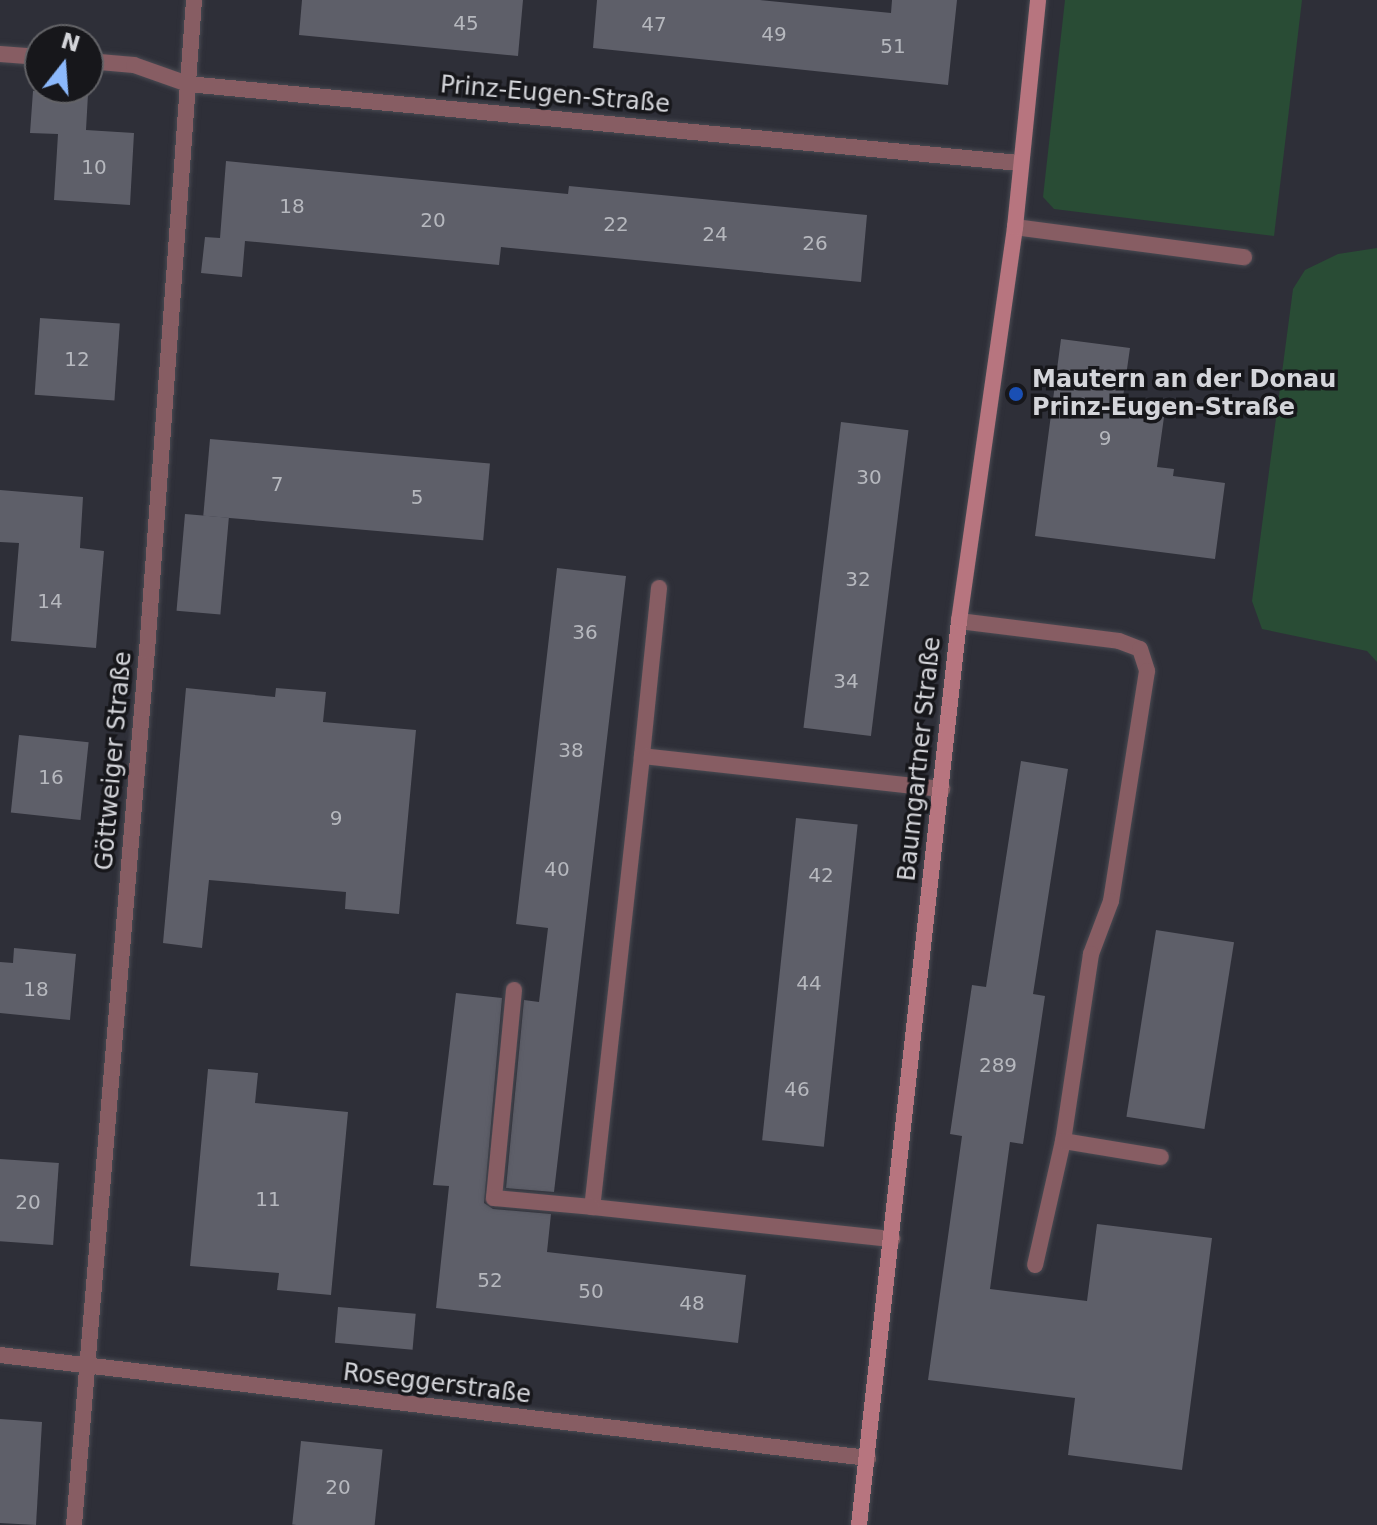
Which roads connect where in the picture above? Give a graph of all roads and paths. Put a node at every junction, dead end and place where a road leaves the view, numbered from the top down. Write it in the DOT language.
graph roads {
  1 [pos="194,0"];
  2 [pos="1038,0"];
  3 [pos="0,54"];
  4 [pos="24,56"];
  5 [pos="104,62"];
  6 [pos="188,84"];
  7 [pos="1019,163"];
  8 [pos="1015,227"];
  9 [pos="1244,257"];
  10 [pos="659,588"];
  11 [pos="959,621"];
  12 [pos="642,756"];
  13 [pos="942,789"];
  14 [pos="514,990"];
  15 [pos="1063,1141"];
  16 [pos="1161,1157"];
  17 [pos="592,1207"];
  18 [pos="892,1239"];
  19 [pos="1035,1265"];
  20 [pos="0,1355"];
  21 [pos="86,1368"];
  22 [pos="868,1458"];
  23 [pos="74,1525"];
  24 [pos="859,1525"];
  1 -- 6 [label="street, Göttweiger Straße"];
  2 -- 7 [label="street, Baumgartner Straße"];
  3 -- 4 [label="street"];
  5 -- 6 [label="street, Prinz-Eugen-Straße"];
  6 -- 7 [label="street, Prinz-Eugen-Straße"];
  6 -- 21 [label="street, Göttweiger Straße"];
  7 -- 8 [label="street, Baumgartner Straße"];
  8 -- 9 [label="street"];
  8 -- 11 [label="street, Baumgartner Straße"];
  10 -- 12 [label="street"];
  11 -- 13 [label="street, Baumgartner Straße"];
  11 -- 15 [label="street"];
  12 -- 13 [label="street"];
  12 -- 17 [label="street"];
  13 -- 18 [label="street, Baumgartner Straße"];
  14 -- 17 [label="street"];
  15 -- 16 [label="street"];
  15 -- 19 [label="street"];
  17 -- 18 [label="street"];
  18 -- 22 [label="street, Baumgartner Straße"];
  20 -- 21 [label="street, Roseggerstraße"];
  21 -- 22 [label="street, Roseggerstraße"];
  21 -- 23 [label="street, Göttweiger Straße"];
  22 -- 24 [label="street, Baumgartner Straße"];
}
